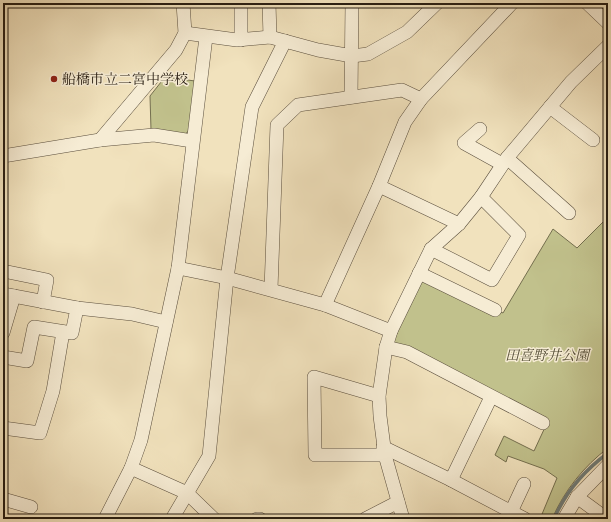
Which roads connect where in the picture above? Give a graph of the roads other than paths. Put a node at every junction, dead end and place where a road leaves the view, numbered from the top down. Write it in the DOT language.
graph roads {
  1 [pos="183,3"];
  2 [pos="241,3"];
  3 [pos="269,3"];
  4 [pos="352,3"];
  5 [pos="437,3"];
  6 [pos="512,3"];
  7 [pos="587,3"];
  8 [pos="608,23"];
  9 [pos="185,33"];
  10 [pos="206,37"];
  11 [pos="270,37"];
  12 [pos="241,40"];
  13 [pos="285,41"];
  14 [pos="608,46"];
  15 [pos="352,56"];
  16 [pos="351,97"];
  17 [pos="421,98"];
  18 [pos="550,108"];
  19 [pos="480,128"];
  20 [pos="100,140"];
  21 [pos="593,140"];
  22 [pos="192,141"];
  23 [pos="3,156"];
  24 [pos="504,161"];
  25 [pos="379,186"];
  26 [pos="481,197"];
  27 [pos="569,213"];
  28 [pos="459,224"];
  29 [pos="431,249"];
  30 [pos="178,268"];
  31 [pos="3,271"];
  32 [pos="419,273"];
  33 [pos="227,278"];
  34 [pos="270,289"];
  35 [pos="8,295"];
  36 [pos="44,302"];
  37 [pos="325,305"];
  38 [pos="76,308"];
  39 [pos="495,310"];
  40 [pos="166,322"];
  41 [pos="391,330"];
  42 [pos="63,332"];
  43 [pos="3,333"];
  44 [pos="386,347"];
  45 [pos="3,357"];
  46 [pos="379,396"];
  47 [pos="491,397"];
  48 [pos="543,423"];
  49 [pos="3,428"];
  50 [pos="384,451"];
  51 [pos="608,465"];
  52 [pos="131,468"];
  53 [pos="451,480"];
  54 [pos="524,484"];
  55 [pos="187,493"];
  56 [pos="577,497"];
  57 [pos="3,499"];
  58 [pos="398,502"];
  59 [pos="31,507"];
  60 [pos="505,513"];
  61 [pos="105,519"];
  62 [pos="172,519"];
  63 [pos="214,519"];
  64 [pos="257,519"];
  65 [pos="260,519"];
  66 [pos="365,519"];
  67 [pos="403,519"];
  68 [pos="525,519"];
  69 [pos="564,519"];
  70 [pos="607,519"];
  1 -- 9 [label="street"];
  2 -- 12 [label="street"];
  3 -- 11 [label="street"];
  4 -- 15 [label="street"];
  5 -- 15 [label="street"];
  6 -- 17 [label="street"];
  7 -- 8 [label="street"];
  9 -- 10 [label="street"];
  9 -- 20 [label="street"];
  10 -- 12 [label="street"];
  10 -- 22 [label="street"];
  11 -- 12 [label="street"];
  11 -- 13 [label="street"];
  13 -- 15 [label="street"];
  13 -- 33 [label="street"];
  14 -- 18 [label="street"];
  15 -- 16 [label="street"];
  16 -- 17 [label="street"];
  16 -- 34 [label="street"];
  17 -- 25 [label="street"];
  18 -- 21 [label="street"];
  18 -- 24 [label="street"];
  19 -- 24 [label="street"];
  20 -- 22 [label="street"];
  20 -- 23 [label="street"];
  22 -- 30 [label="street"];
  24 -- 26 [label="street"];
  24 -- 27 [label="street"];
  25 -- 28 [label="street"];
  25 -- 37 [label="street"];
  26 -- 28 [label="street"];
  26 -- 29 [label="street"];
  28 -- 29 [label="street"];
  29 -- 32 [label="street"];
  30 -- 33 [label="street"];
  30 -- 40 [label="street"];
  31 -- 36 [label="street"];
  32 -- 39 [label="street"];
  32 -- 41 [label="street"];
  33 -- 34 [label="street"];
  33 -- 55 [label="street"];
  34 -- 37 [label="street"];
  35 -- 36 [label="street"];
  35 -- 43 [label="street"];
  36 -- 38 [label="street"];
  37 -- 41 [label="street"];
  38 -- 40 [label="street"];
  38 -- 42 [label="street"];
  40 -- 52 [label="street"];
  41 -- 44 [label="street"];
  42 -- 45 [label="street"];
  42 -- 49 [label="street"];
  44 -- 46 [label="street"];
  44 -- 47 [label="street"];
  46 -- 50 [label="street"];
  46 -- 50 [label="street"];
  47 -- 48 [label="street"];
  47 -- 53 [label="street"];
  50 -- 53 [label="street"];
  50 -- 58 [label="street"];
  51 -- 56 [label="street"];
  52 -- 55 [label="street"];
  52 -- 61 [label="street"];
  53 -- 60 [label="street"];
  54 -- 60 [label="street"];
  55 -- 62 [label="street"];
  55 -- 63 [label="street"];
  56 -- 69 [label="street"];
  56 -- 70 [label="street"];
  57 -- 59 [label="street"];
  58 -- 66 [label="street"];
  58 -- 67 [label="street"];
  60 -- 68 [label="street"];
  64 -- 65 [label="street"];
}
